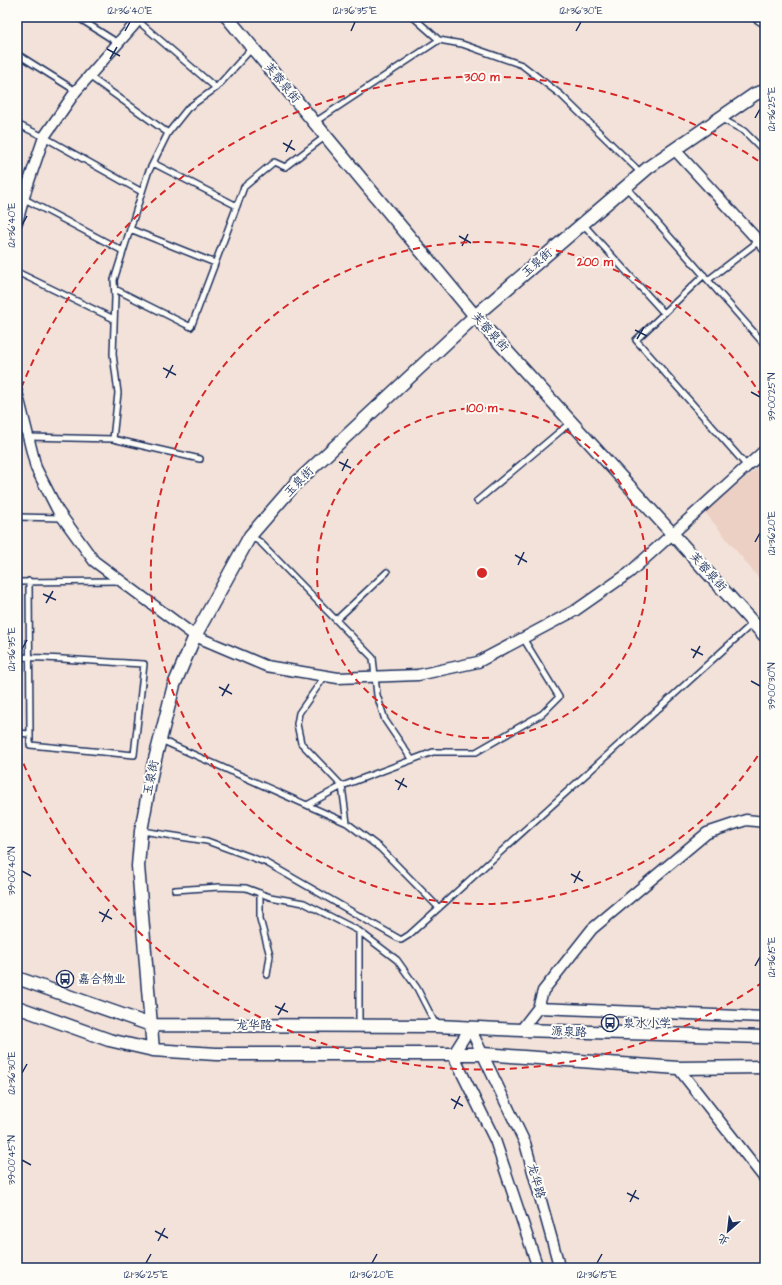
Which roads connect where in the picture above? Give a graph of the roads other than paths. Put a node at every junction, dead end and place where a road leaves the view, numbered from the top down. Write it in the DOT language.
graph roads {
  1 [pos="76,17"];
  2 [pos="227,17"];
  3 [pos="413,17"];
  4 [pos="757,17"];
  5 [pos="139,19"];
  6 [pos="765,22"];
  7 [pos="439,40"];
  8 [pos="118,43"];
  9 [pos="253,48"];
  10 [pos="17,54"];
  11 [pos="89,76"];
  12 [pos="216,88"];
  13 [pos="76,91"];
  14 [pos="765,91"];
  15 [pos="720,118"];
  16 [pos="314,122"];
  17 [pos="17,124"];
  18 [pos="168,132"];
  19 [pos="326,136"];
  20 [pos="44,137"];
  21 [pos="675,150"];
  22 [pos="765,152"];
  23 [pos="153,163"];
  24 [pos="641,174"];
  25 [pos="626,187"];
  26 [pos="142,192"];
  27 [pos="20,197"];
  28 [pos="237,206"];
  29 [pos="17,222"];
  30 [pos="583,224"];
  31 [pos="130,229"];
  32 [pos="762,245"];
  33 [pos="123,251"];
  34 [pos="215,263"];
  35 [pos="17,272"];
  36 [pos="704,275"];
  37 [pos="708,280"];
  38 [pos="115,289"];
  39 [pos="664,313"];
  40 [pos="475,316"];
  41 [pos="114,319"];
  42 [pos="765,345"];
  43 [pos="17,392"];
  44 [pos="571,421"];
  45 [pos="28,437"];
  46 [pos="113,439"];
  47 [pos="765,450"];
  48 [pos="200,459"];
  49 [pos="748,466"];
  50 [pos="477,501"];
  51 [pos="17,517"];
  52 [pos="63,518"];
  53 [pos="674,534"];
  54 [pos="250,536"];
  55 [pos="387,572"];
  56 [pos="120,581"];
  57 [pos="17,582"];
  58 [pos="29,582"];
  59 [pos="336,620"];
  60 [pos="753,622"];
  61 [pos="195,636"];
  62 [pos="765,636"];
  63 [pos="523,638"];
  64 [pos="17,657"];
  65 [pos="30,657"];
  66 [pos="325,676"];
  67 [pos="375,676"];
  68 [pos="17,733"];
  69 [pos="30,734"];
  70 [pos="160,739"];
  71 [pos="412,760"];
  72 [pos="342,786"];
  73 [pos="307,805"];
  74 [pos="765,822"];
  75 [pos="347,823"];
  76 [pos="141,831"];
  77 [pos="175,890"];
  78 [pos="260,893"];
  79 [pos="439,908"];
  80 [pos="359,931"];
  81 [pos="267,975"];
  82 [pos="17,978"];
  83 [pos="17,1007"];
  84 [pos="538,1008"];
  85 [pos="765,1017"];
  86 [pos="151,1025"];
  87 [pos="359,1026"];
  88 [pos="437,1026"];
  89 [pos="470,1028"];
  90 [pos="521,1030"];
  91 [pos="765,1037"];
  92 [pos="153,1050"];
  93 [pos="483,1054"];
  94 [pos="453,1055"];
  95 [pos="765,1067"];
  96 [pos="678,1068"];
  97 [pos="765,1179"];
  98 [pos="538,1268"];
  99 [pos="559,1268"];
  1 -- 8 [label="lane"];
  2 -- 9 [label="street, 芙蓉泉街"];
  3 -- 7 [label="lane"];
  4 -- 6 [label="street"];
  5 -- 8 [label="street"];
  5 -- 12 [label="lane"];
  7 -- 16 [label="lane"];
  7 -- 24 [label="lane"];
  8 -- 11 [label="street"];
  9 -- 12 [label="lane"];
  9 -- 16 [label="street, 芙蓉泉街"];
  10 -- 13 [label="lane"];
  11 -- 13 [label="street"];
  11 -- 18 [label="lane"];
  12 -- 18 [label="lane"];
  13 -- 20 [label="street"];
  14 -- 15 [label="street, 玉泉街"];
  15 -- 21 [label="street, 玉泉街"];
  15 -- 22 [label="lane"];
  16 -- 19 [label="street, 芙蓉泉街"];
  17 -- 20 [label="lane"];
  18 -- 23 [label="lane"];
  19 -- 28 [label="lane"];
  19 -- 40 [label="street, 芙蓉泉街"];
  20 -- 26 [label="lane"];
  20 -- 27 [label="street"];
  21 -- 24 [label="street, 玉泉街"];
  21 -- 32 [label="street"];
  23 -- 26 [label="lane"];
  23 -- 28 [label="lane"];
  24 -- 25 [label="street, 玉泉街"];
  25 -- 30 [label="street, 玉泉街"];
  25 -- 36 [label="lane"];
  26 -- 31 [label="lane"];
  27 -- 29 [label="street"];
  27 -- 33 [label="lane"];
  28 -- 34 [label="lane"];
  30 -- 39 [label="lane"];
  30 -- 40 [label="street, 玉泉街"];
  31 -- 33 [label="lane"];
  31 -- 34 [label="lane"];
  32 -- 37 [label="lane"];
  33 -- 38 [label="lane"];
  34 -- 38 [label="lane"];
  35 -- 41 [label="lane"];
  36 -- 37 [label="lane"];
  36 -- 39 [label="lane"];
  37 -- 42 [label="lane"];
  38 -- 41 [label="lane"];
  39 -- 49 [label="lane"];
  40 -- 44 [label="street, 芙蓉泉街"];
  40 -- 54 [label="street, 玉泉街"];
  41 -- 46 [label="lane"];
  43 -- 45 [label="street"];
  44 -- 50 [label="lane"];
  44 -- 53 [label="street, 芙蓉泉街"];
  45 -- 46 [label="lane"];
  45 -- 52 [label="street"];
  46 -- 48 [label="lane"];
  47 -- 49 [label="street"];
  49 -- 53 [label="street"];
  51 -- 52 [label="lane"];
  52 -- 56 [label="street"];
  53 -- 60 [label="street, 芙蓉泉街"];
  53 -- 63 [label="street"];
  54 -- 59 [label="lane"];
  54 -- 61 [label="street, 玉泉街"];
  55 -- 59 [label="lane"];
  56 -- 58 [label="lane"];
  56 -- 61 [label="street"];
  57 -- 58 [label="lane"];
  58 -- 65 [label="lane"];
  59 -- 67 [label="lane"];
  60 -- 62 [label="street, 芙蓉泉街"];
  60 -- 79 [label="lane"];
  61 -- 66 [label="street"];
  61 -- 70 [label="street, 玉泉街"];
  63 -- 67 [label="street"];
  63 -- 71 [label="lane"];
  64 -- 65 [label="lane"];
  65 -- 69 [label="lane"];
  65 -- 69 [label="lane"];
  66 -- 67 [label="street"];
  66 -- 72 [label="lane"];
  67 -- 71 [label="lane"];
  68 -- 69 [label="lane"];
  70 -- 73 [label="lane"];
  70 -- 76 [label="street, 玉泉街"];
  71 -- 72 [label="lane"];
  72 -- 73 [label="lane"];
  72 -- 75 [label="lane"];
  73 -- 75 [label="lane"];
  74 -- 84 [label="street"];
  75 -- 79 [label="lane"];
  76 -- 79 [label="lane"];
  76 -- 86 [label="street, 玉泉街"];
  77 -- 78 [label="lane"];
  78 -- 80 [label="lane"];
  78 -- 81 [label="lane"];
  80 -- 87 [label="lane"];
  80 -- 88 [label="lane"];
  82 -- 86 [label="street, 龙华路"];
  83 -- 92 [label="street"];
  84 -- 85 [label="street"];
  84 -- 90 [label="street"];
  86 -- 87 [label="street, 龙华路"];
  86 -- 92 [label="street, 玉泉街"];
  87 -- 88 [label="street, 龙华路"];
  88 -- 89 [label="street, 龙华路"];
  89 -- 90 [label="street, 源泉路"];
  89 -- 93 [label="street, 龙华路"];
  89 -- 94 [label="street"];
  90 -- 91 [label="street, 源泉路"];
  92 -- 94 [label="street"];
  93 -- 94 [label="street"];
  93 -- 96 [label="street"];
  93 -- 99 [label="street, 龙华路"];
  94 -- 98 [label="street"];
  95 -- 96 [label="street"];
  96 -- 97 [label="street"];
}
